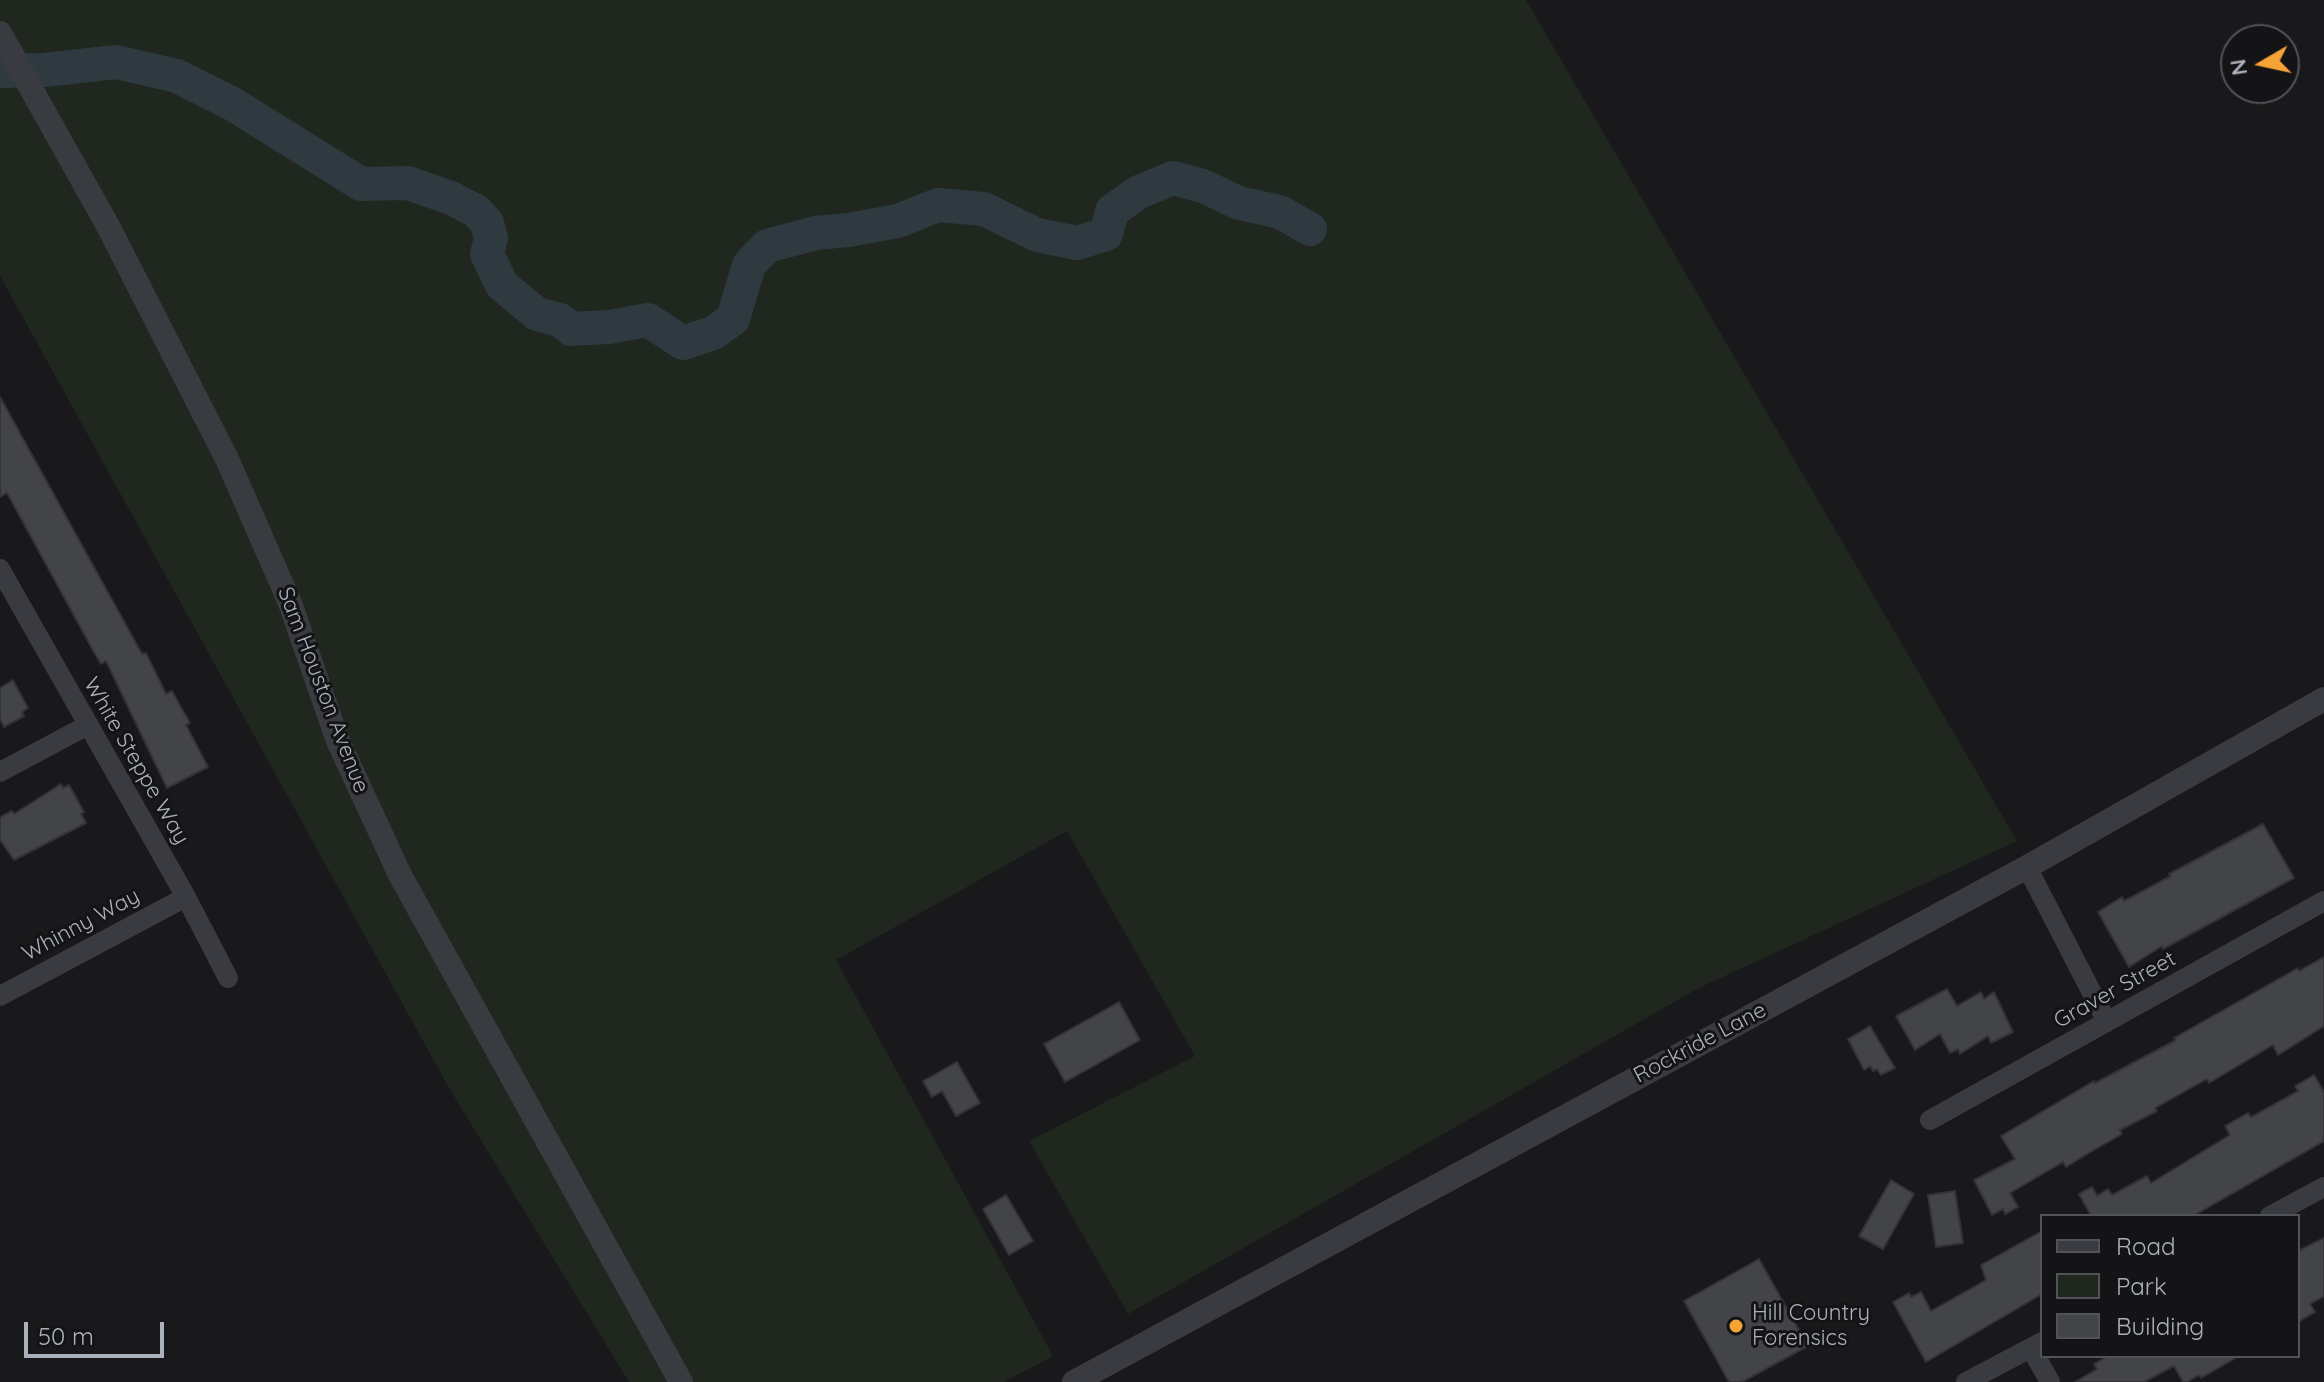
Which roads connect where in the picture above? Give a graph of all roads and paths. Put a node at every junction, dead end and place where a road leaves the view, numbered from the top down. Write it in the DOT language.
graph roads {
  1 [pos="0,33"];
  2 [pos="0,569"];
  3 [pos="2324,699"];
  4 [pos="88,725"];
  5 [pos="0,772"];
  6 [pos="2027,867"];
  7 [pos="186,897"];
  8 [pos="2324,901"];
  9 [pos="228,978"];
  10 [pos="0,996"];
  11 [pos="2107,1022"];
  12 [pos="1930,1120"];
  13 [pos="2324,1187"];
  14 [pos="2274,1214"];
  15 [pos="2037,1345"];
  16 [pos="2042,1358"];
  17 [pos="681,1382"];
  18 [pos="1074,1382"];
  19 [pos="1966,1382"];
  20 [pos="2050,1382"];
  1 -- 17 [label="street, Sam Houston Avenue"];
  2 -- 4 [label="street, White Steppe Way"];
  3 -- 6 [label="street, Rockride Lane"];
  4 -- 5 [label="street"];
  4 -- 7 [label="street, White Steppe Way"];
  6 -- 11 [label="street"];
  6 -- 18 [label="street, Rockride Lane"];
  7 -- 9 [label="street, White Steppe Way"];
  7 -- 10 [label="street, Whinny Way"];
  8 -- 11 [label="street, Graver Street"];
  11 -- 12 [label="street, Graver Street"];
  13 -- 14 [label="street"];
  15 -- 19 [label="street"];
  16 -- 20 [label="street"];
}
